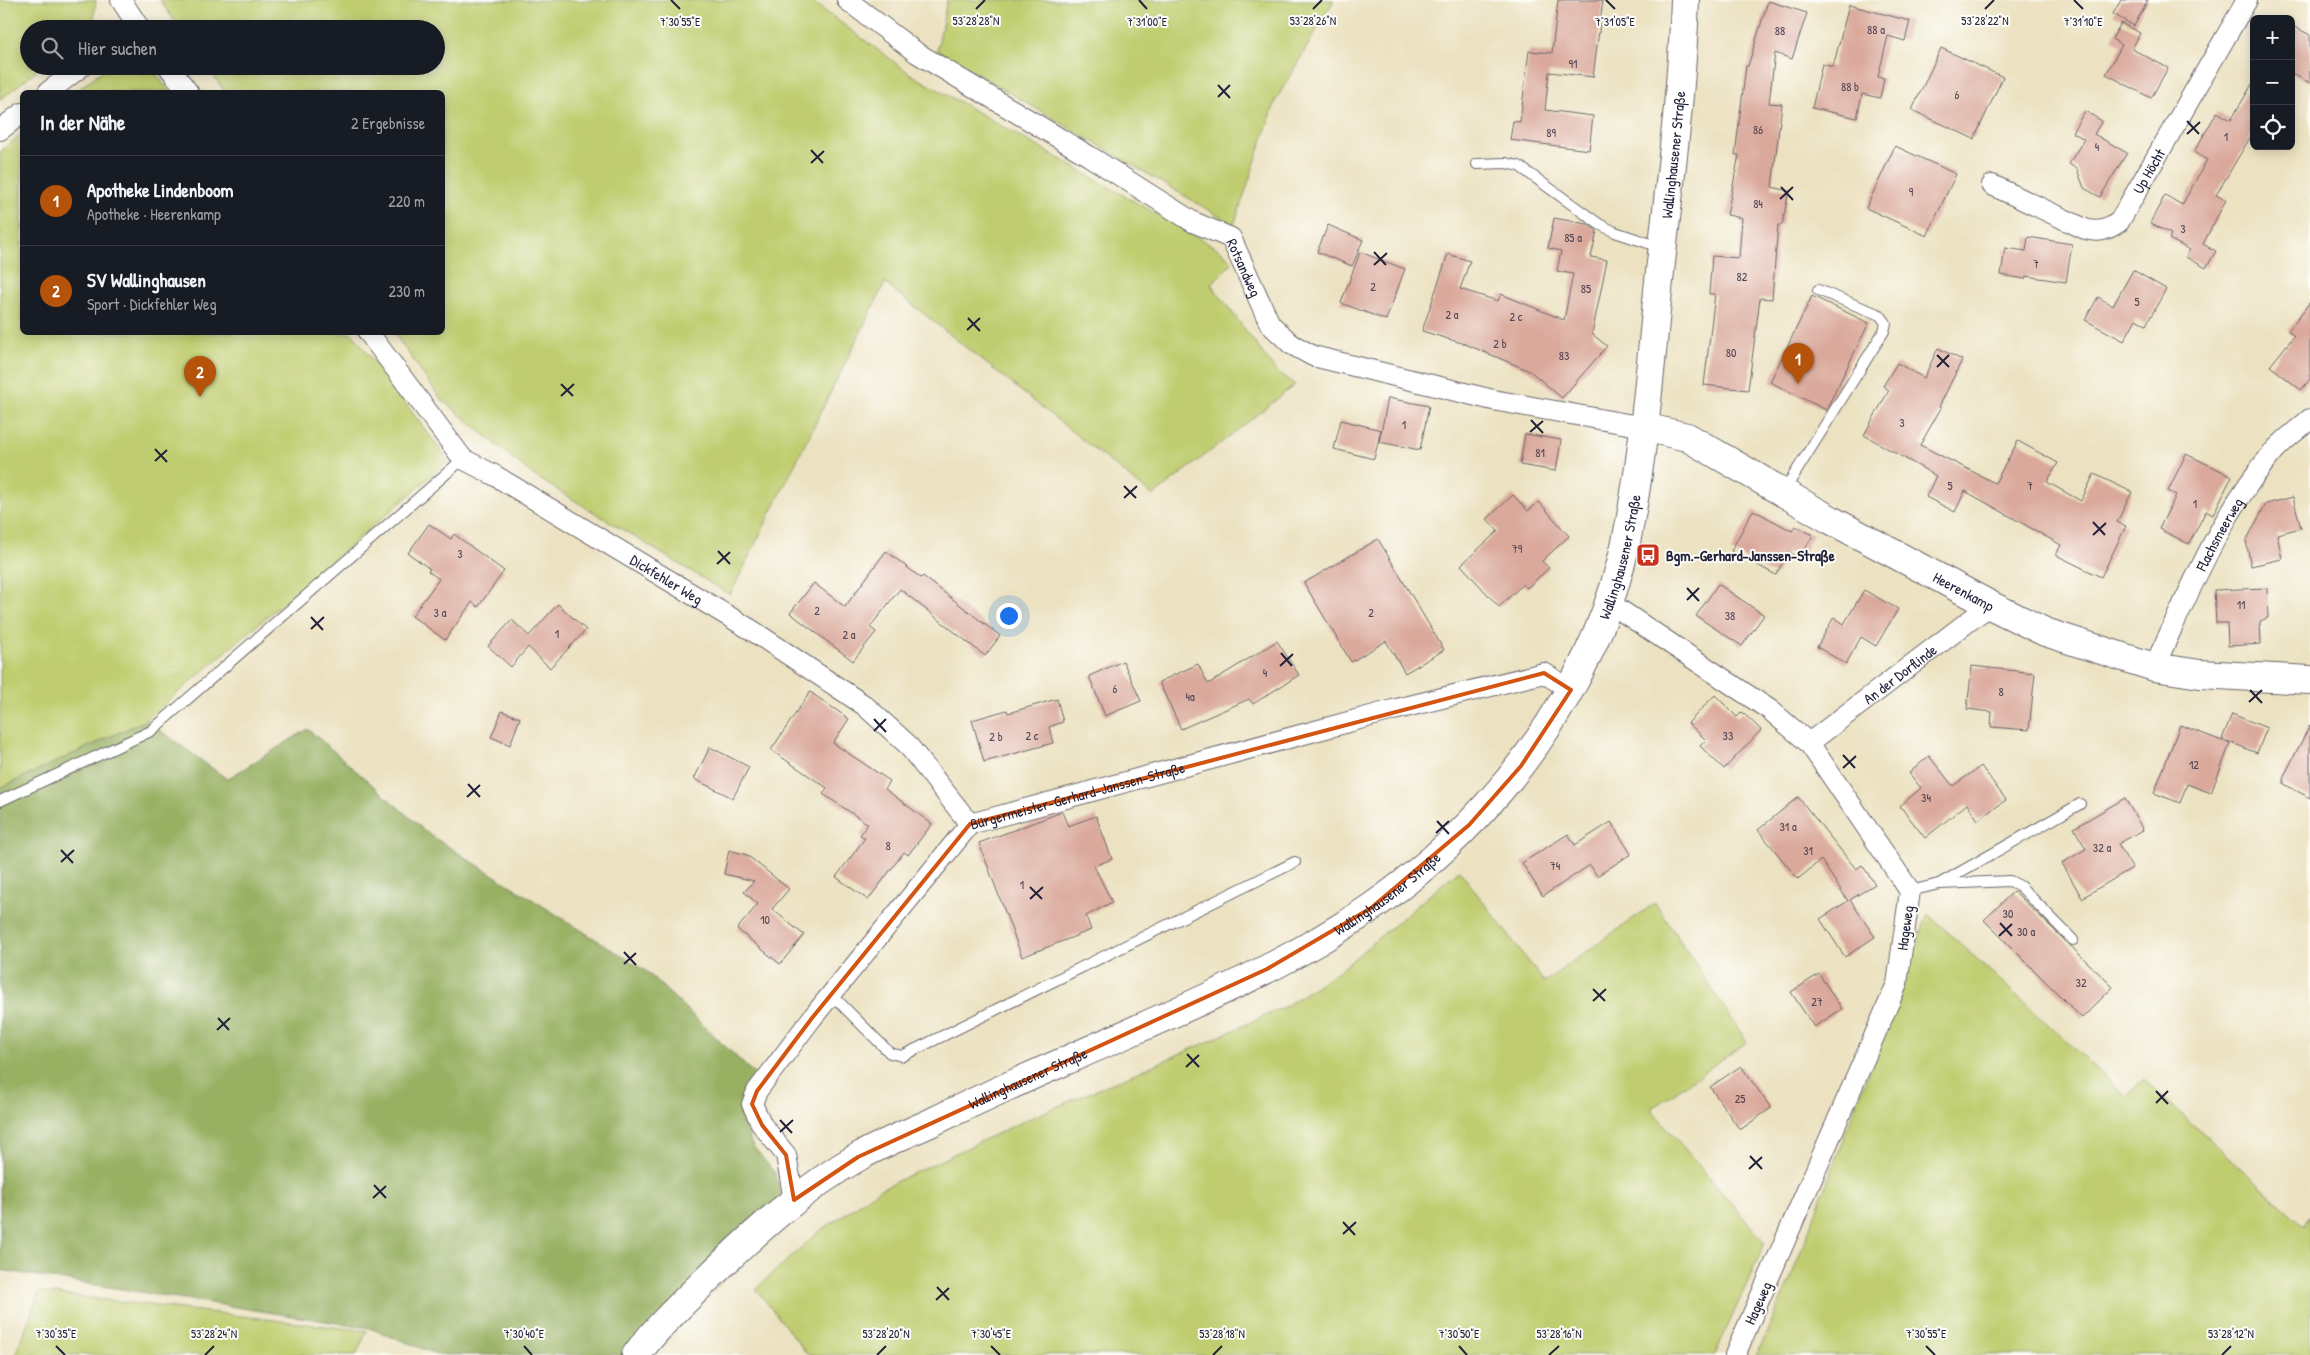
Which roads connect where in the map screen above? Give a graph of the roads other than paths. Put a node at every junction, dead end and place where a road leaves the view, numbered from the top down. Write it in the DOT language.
graph roads {
  1 [pos="121,0"];
  2 [pos="847,0"];
  3 [pos="1686,0"];
  4 [pos="2247,0"];
  5 [pos="132,20"];
  6 [pos="70,75"];
  7 [pos="175,75"];
  8 [pos="51,90"];
  9 [pos="186,90"];
  10 [pos="20,115"];
  11 [pos="0,130"];
  12 [pos="1478,164"];
  13 [pos="1992,185"];
  14 [pos="1663,248"];
  15 [pos="1818,290"];
  16 [pos="370,335"];
  17 [pos="2310,419"];
  18 [pos="1644,427"];
  19 [pos="463,459"];
  20 [pos="1784,492"];
  21 [pos="1608,602"];
  22 [pos="1990,605"];
  23 [pos="2154,667"];
  24 [pos="2310,680"];
  25 [pos="1571,690"];
  26 [pos="1809,743"];
  27 [pos="0,801"];
  28 [pos="2080,804"];
  29 [pos="970,824"];
  30 [pos="1295,862"];
  31 [pos="1939,884"];
  32 [pos="1910,891"];
  33 [pos="2073,940"];
  34 [pos="832,995"];
  35 [pos="794,1200"];
  36 [pos="636,1355"];
  37 [pos="1735,1355"];
  1 -- 5 [label="street"];
  2 -- 18 [label="street, Rotsandweg"];
  3 -- 14 [label="street, Wallinghausener Straße"];
  4 -- 13 [label="street, Up Höcht"];
  6 -- 8 [label="street"];
  7 -- 9 [label="street"];
  10 -- 11 [label="street"];
  12 -- 14 [label="lane"];
  14 -- 18 [label="street, Wallinghausener Straße"];
  15 -- 20 [label="lane"];
  16 -- 19 [label="street, Dickfehler Weg"];
  17 -- 23 [label="street, Flachsmeerweg"];
  18 -- 20 [label="street, Heerenkamp"];
  18 -- 21 [label="street, Wallinghausener Straße"];
  19 -- 27 [label="lane"];
  19 -- 29 [label="street, Dickfehler Weg"];
  20 -- 22 [label="street, Heerenkamp"];
  21 -- 25 [label="street, Wallinghausener Straße"];
  21 -- 26 [label="street, Hageweg"];
  22 -- 23 [label="street, Heerenkamp"];
  22 -- 26 [label="street, An der Dorflinde"];
  23 -- 24 [label="street, Heerenkamp"];
  25 -- 29 [label="street, Bürgermeister-Gerhard-Janssen-Straße"];
  25 -- 35 [label="street, Wallinghausener Straße"];
  26 -- 32 [label="street, Hageweg"];
  28 -- 31 [label="lane"];
  29 -- 34 [label="street, Bürgermeister-Gerhard-Janssen-Straße"];
  30 -- 34 [label="lane"];
  31 -- 32 [label="lane"];
  31 -- 33 [label="lane"];
  32 -- 37 [label="street, Hageweg"];
  34 -- 35 [label="street, Bürgermeister-Gerhard-Janssen-Straße"];
  35 -- 36 [label="street, Wallinghausener Straße"];
}
